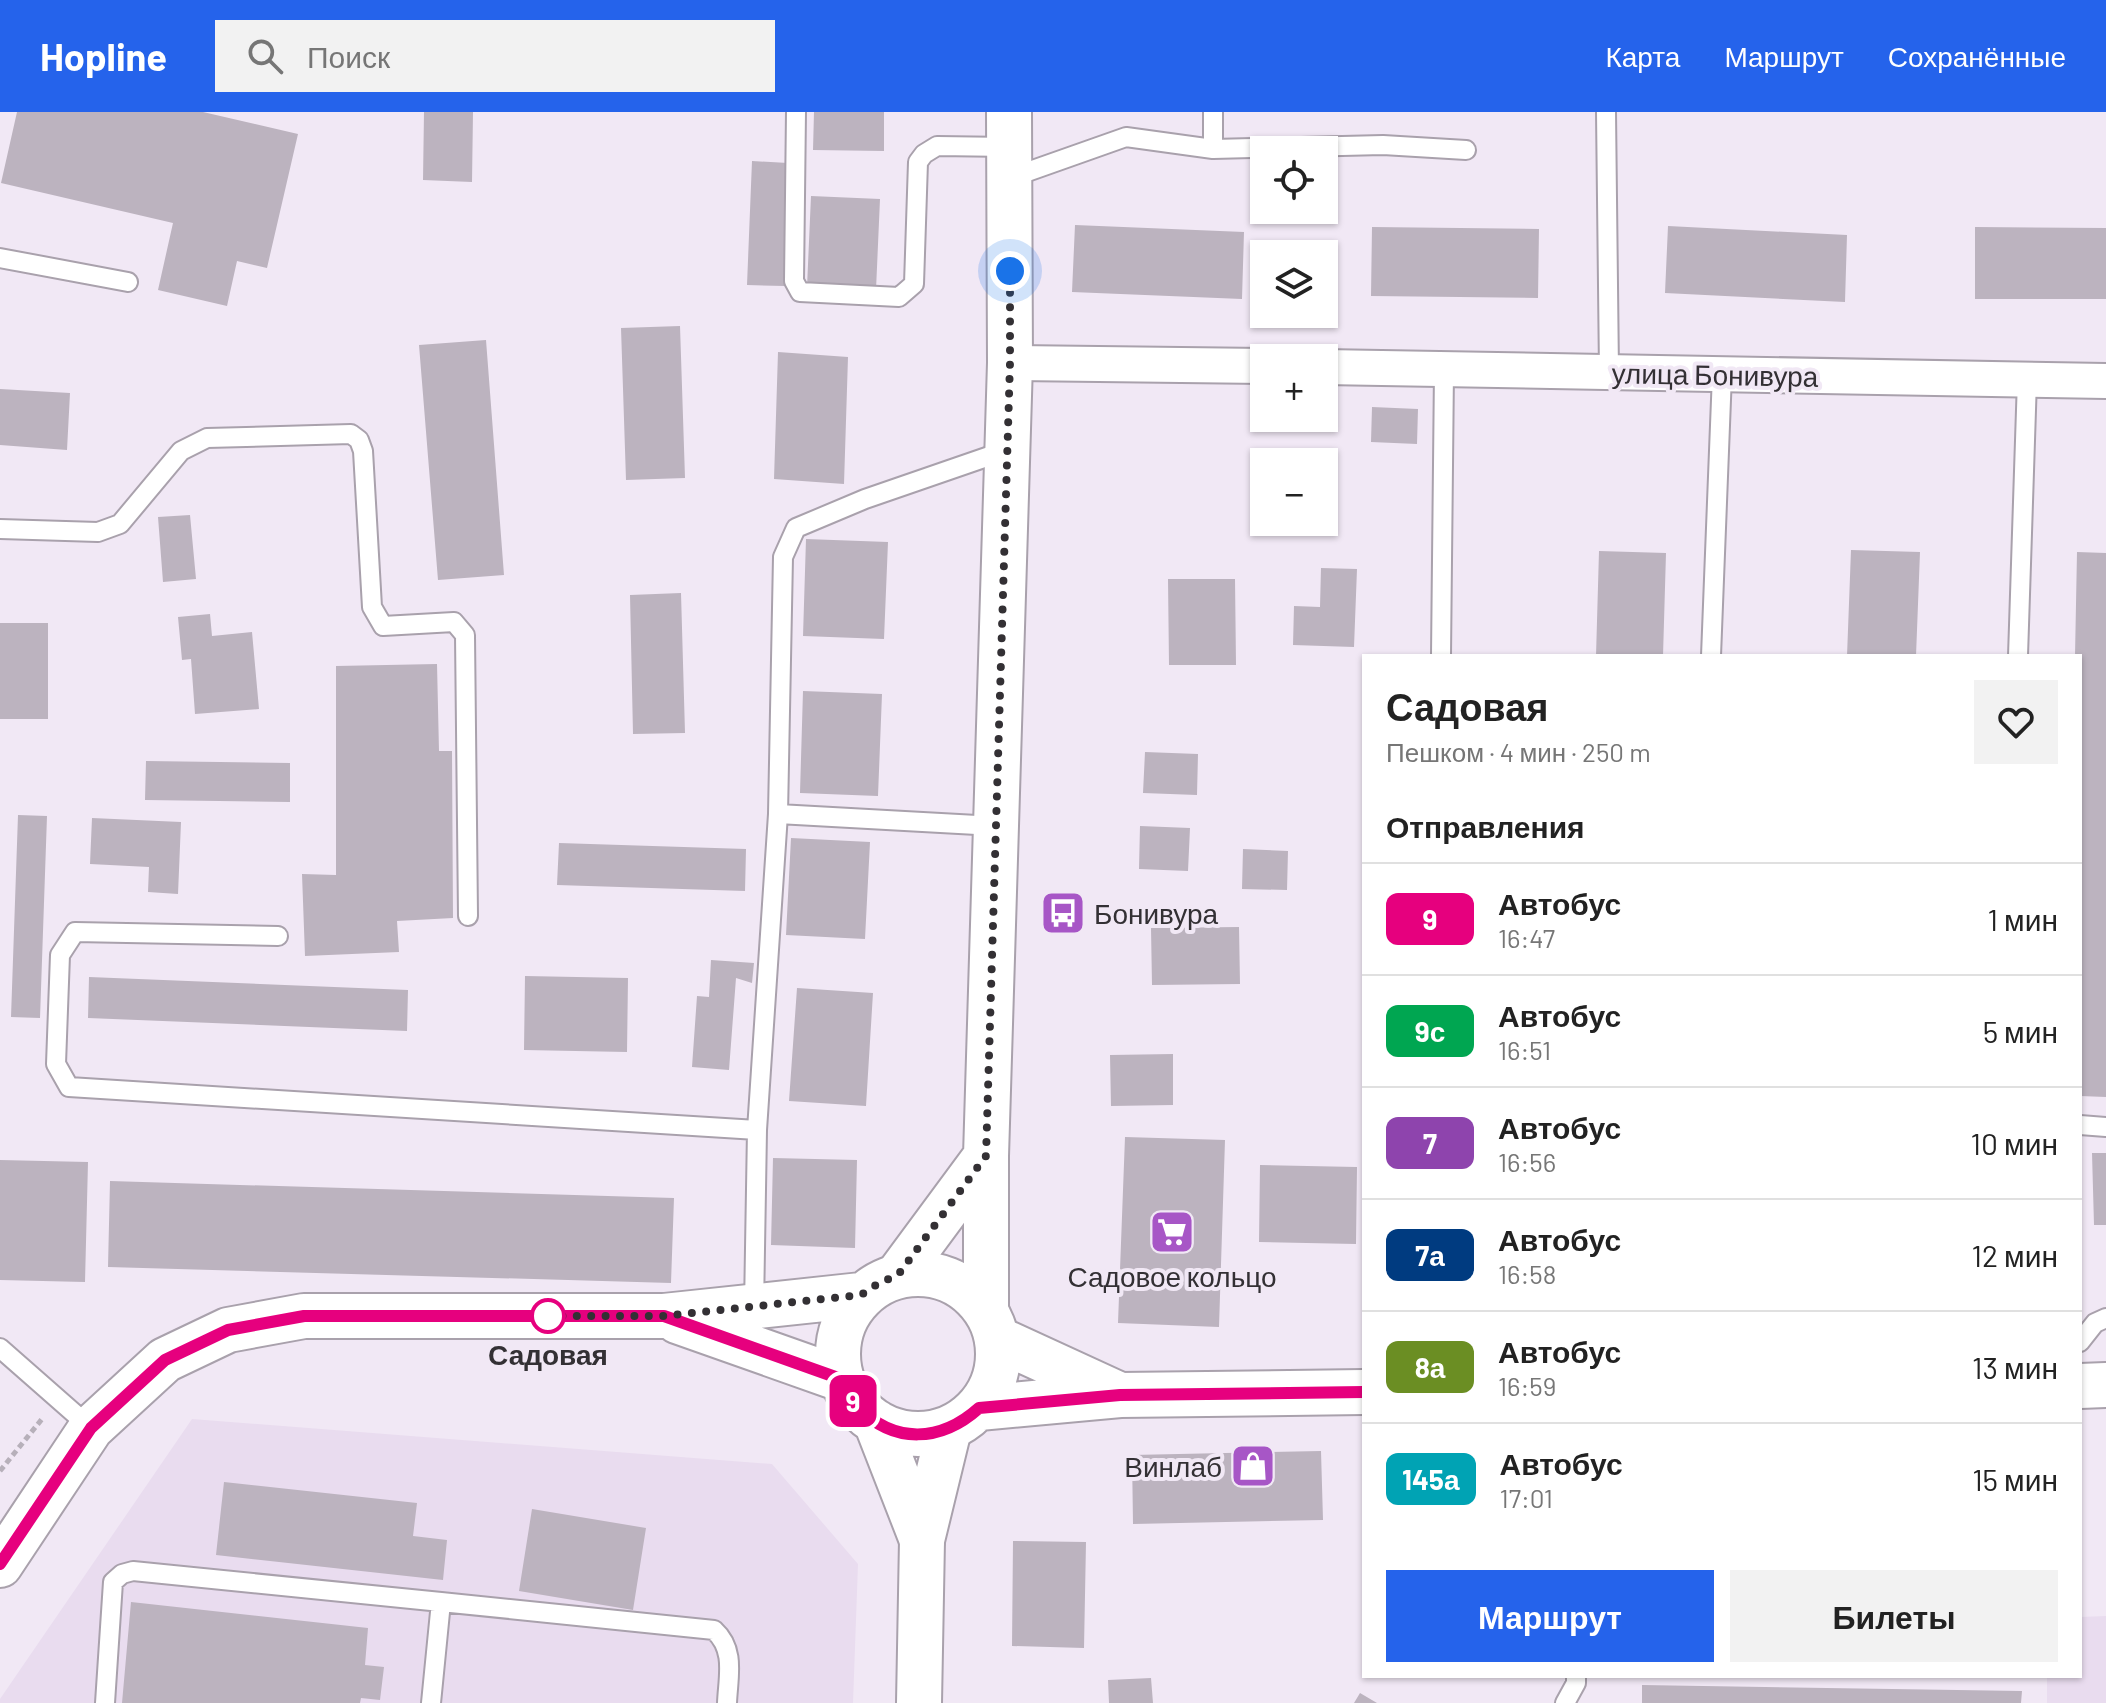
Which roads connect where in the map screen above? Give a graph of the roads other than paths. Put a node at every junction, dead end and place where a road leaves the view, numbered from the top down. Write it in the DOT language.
graph roads {
  1 [pos="796,112"];
  2 [pos="1213,112"];
  3 [pos="1606,112"];
  4 [pos="1010,145"];
  5 [pos="1213,149"];
  6 [pos="1466,150"];
  7 [pos="0,258"];
  8 [pos="128,282"];
  9 [pos="1010,363"];
  10 [pos="1250,366"];
  11 [pos="1338,367"];
  12 [pos="1444,370"];
  13 [pos="1609,372"];
  14 [pos="1722,374"];
  15 [pos="2027,379"];
  16 [pos="2106,381"];
  17 [pos="1007,450"];
  18 [pos="0,529"];
  19 [pos="1441,654"];
  20 [pos="1711,654"];
  21 [pos="2018,654"];
  22 [pos="778,814"];
  23 [pos="995,826"];
  24 [pos="468,916"];
  25 [pos="278,936"];
  26 [pos="2082,1125"];
  27 [pos="2106,1127"];
  28 [pos="757,1130"];
  29 [pos="986,1156"];
  30 [pos="880,1285"];
  31 [pos="754,1308"];
  32 [pos="664,1316"];
  33 [pos="2106,1318"];
  34 [pos="992,1324"];
  35 [pos="2082,1339"];
  36 [pos="0,1348"];
  37 [pos="841,1379"];
  38 [pos="2106,1385"];
  39 [pos="2082,1386"];
  40 [pos="1362,1392"];
  41 [pos="1120,1395"];
  42 [pos="964,1418"];
  43 [pos="876,1422"];
  44 [pos="91,1428"];
  45 [pos="922,1540"];
  46 [pos="0,1565"];
  47 [pos="441,1602"];
  48 [pos="1576,1678"];
  49 [pos="105,1703"];
  50 [pos="431,1703"];
  51 [pos="727,1703"];
  52 [pos="919,1703"];
  53 [pos="1565,1703"];
  1 -- 4 [label="lane"];
  2 -- 5 [label="lane"];
  3 -- 13 [label="lane"];
  4 -- 5 [label="lane"];
  4 -- 9 [label="main road"];
  5 -- 6 [label="lane"];
  7 -- 8 [label="lane"];
  9 -- 10 [label="street"];
  9 -- 17 [label="main road"];
  11 -- 12 [label="street, улица Бонивура"];
  12 -- 13 [label="street, улица Бонивура"];
  12 -- 19 [label="lane"];
  13 -- 14 [label="street, улица Бонивура"];
  14 -- 15 [label="street, улица Бонивура"];
  14 -- 20 [label="lane"];
  15 -- 16 [label="street, улица Бонивура"];
  15 -- 21 [label="lane"];
  17 -- 22 [label="lane"];
  17 -- 23 [label="main road"];
  18 -- 24 [label="lane"];
  22 -- 23 [label="lane"];
  22 -- 28 [label="lane"];
  23 -- 29 [label="main road"];
  25 -- 28 [label="lane"];
  26 -- 27 [label="lane"];
  28 -- 31 [label="lane"];
  29 -- 30 [label="main road"];
  29 -- 34 [label="main road"];
  30 -- 31 [label="main road"];
  30 -- 34 [label="main road"];
  30 -- 37 [label="main road"];
  31 -- 32 [label="main road"];
  32 -- 37 [label="main road"];
  32 -- 44 [label="main road"];
  33 -- 35 [label="lane"];
  34 -- 41 [label="main road"];
  34 -- 42 [label="main road"];
  36 -- 44 [label="lane"];
  37 -- 43 [label="main road"];
  38 -- 39 [label="main road"];
  40 -- 41 [label="main road"];
  41 -- 42 [label="main road"];
  42 -- 43 [label="main road"];
  42 -- 45 [label="main road"];
  43 -- 45 [label="main road"];
  44 -- 46 [label="main road"];
  45 -- 52 [label="main road"];
  47 -- 49 [label="lane"];
  47 -- 50 [label="lane"];
  47 -- 51 [label="lane"];
  48 -- 53 [label="lane"];
}
